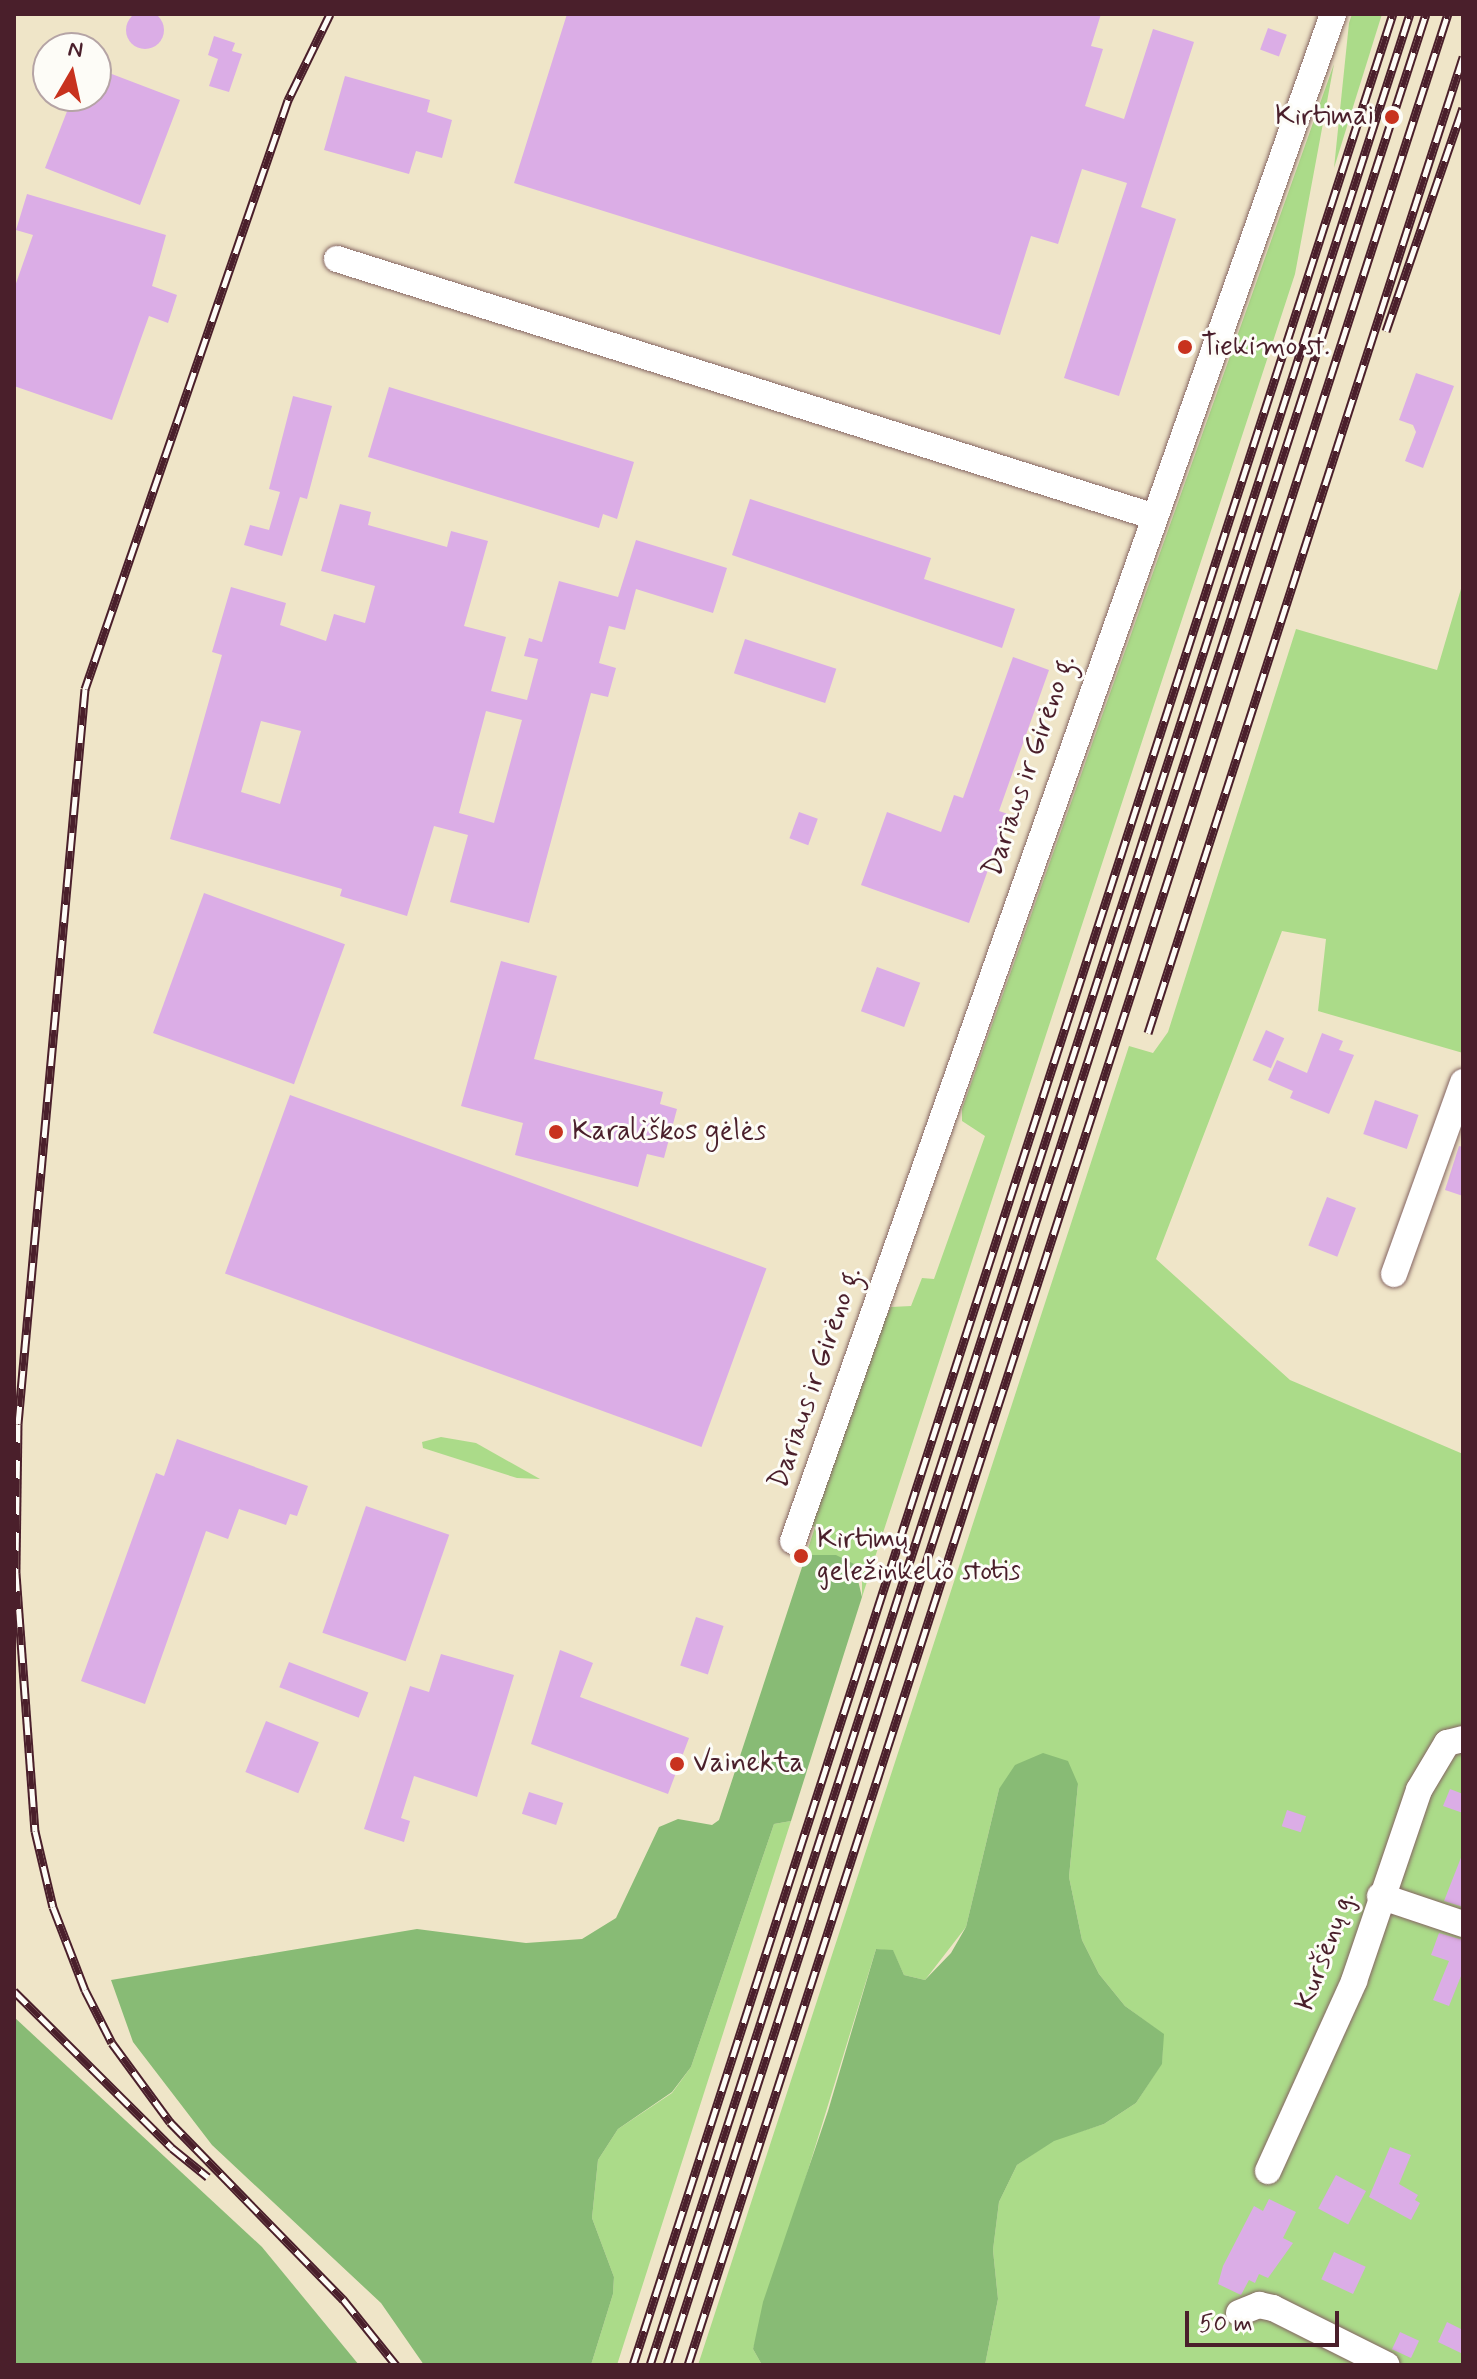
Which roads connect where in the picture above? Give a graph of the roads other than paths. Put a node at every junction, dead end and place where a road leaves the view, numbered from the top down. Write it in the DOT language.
graph roads {
  1 [pos="1333,14"];
  2 [pos="337,259"];
  3 [pos="1152,516"];
  4 [pos="1463,1082"];
  5 [pos="1394,1274"];
  6 [pos="793,1541"];
  7 [pos="1452,1745"];
  8 [pos="1380,1896"];
  9 [pos="1463,1924"];
  10 [pos="1268,2171"];
  11 [pos="1239,2313"];
  12 [pos="1387,2365"];
  1 -- 3 [label="street, Dariaus ir Girėno g."];
  2 -- 3 [label="street"];
  3 -- 6 [label="street, Dariaus ir Girėno g."];
  4 -- 5 [label="street"];
  7 -- 8 [label="street, Kuršėnų g."];
  8 -- 9 [label="street"];
  8 -- 10 [label="street, Kuršėnų g."];
  11 -- 12 [label="street"];
}
